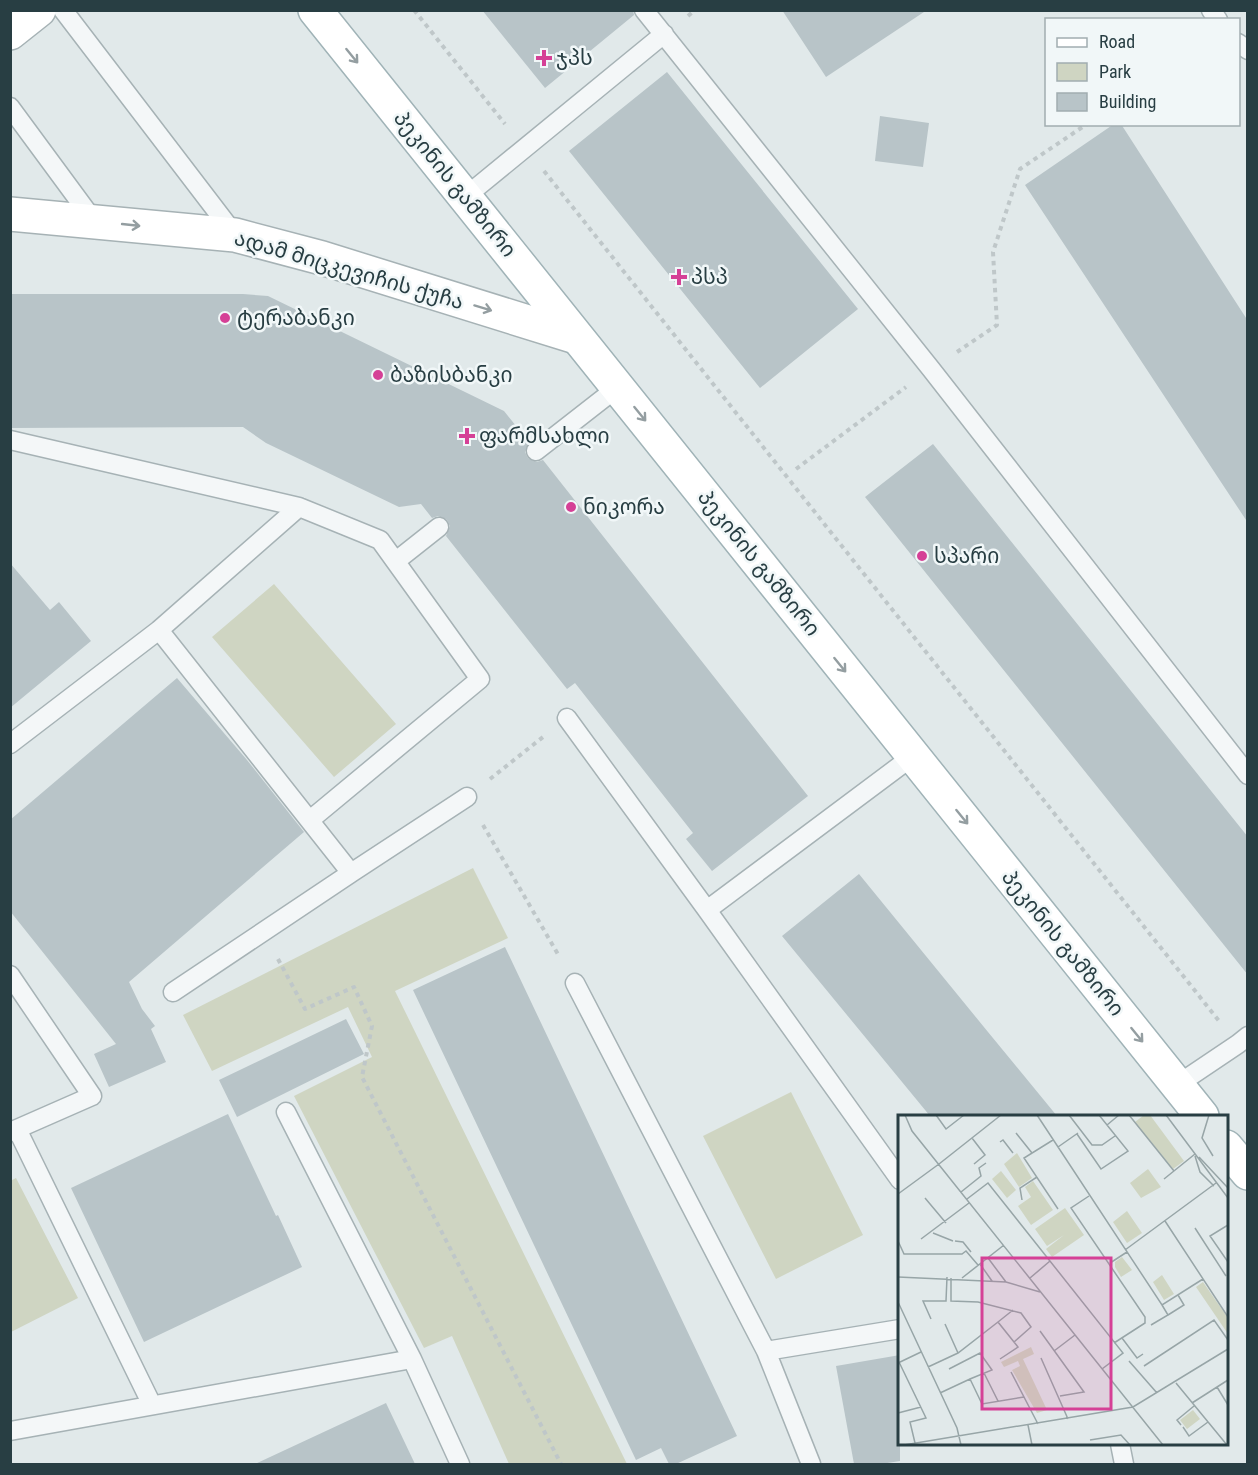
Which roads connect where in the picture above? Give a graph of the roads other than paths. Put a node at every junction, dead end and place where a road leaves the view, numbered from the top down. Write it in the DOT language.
graph roads {
  1 [pos="39,10"];
  2 [pos="63,10"];
  3 [pos="315,10"];
  4 [pos="644,10"];
  5 [pos="10,33"];
  6 [pos="664,34"];
  7 [pos="10,107"];
  8 [pos="465,197"];
  9 [pos="10,214"];
  10 [pos="94,221"];
  11 [pos="235,235"];
  12 [pos="576,337"];
  13 [pos="618,387"];
  14 [pos="10,440"];
  15 [pos="536,452"];
  16 [pos="299,507"];
  17 [pos="439,527"];
  18 [pos="396,561"];
  19 [pos="159,630"];
  20 [pos="567,718"];
  21 [pos="10,744"];
  22 [pos="913,756"];
  23 [pos="1248,775"];
  24 [pos="467,797"];
  25 [pos="310,820"];
  26 [pos="351,873"];
  27 [pos="707,910"];
  28 [pos="10,975"];
  29 [pos="575,983"];
  30 [pos="173,992"];
  31 [pos="1243,1040"];
  32 [pos="1177,1085"];
  33 [pos="286,1112"];
  34 [pos="1201,1115"];
  35 [pos="14,1131"];
  36 [pos="1228,1148"];
  37 [pos="1248,1173"];
  38 [pos="898,1177"];
  39 [pos="898,1329"];
  40 [pos="766,1351"];
  41 [pos="412,1359"];
  42 [pos="152,1405"];
  43 [pos="10,1431"];
  44 [pos="1120,1445"];
  45 [pos="460,1464"];
  46 [pos="811,1464"];
  47 [pos="1124,1464"];
  1 -- 5 [label="main road"];
  2 -- 11 [label="lane"];
  3 -- 8 [label="main road, პეკინის გამზირი, one-way"];
  4 -- 6 [label="lane"];
  6 -- 8 [label="lane"];
  6 -- 23 [label="lane"];
  7 -- 10 [label="lane"];
  8 -- 12 [label="main road, პეკინის გამზირი"];
  9 -- 10 [label="main road, ადამ მიცკევიჩის ქუჩა"];
  10 -- 11 [label="main road, ადამ მიცკევიჩის ქუჩა, one-way"];
  11 -- 12 [label="main road, ადამ მიცკევიჩის ქუჩა, one-way"];
  12 -- 13 [label="main road, პეკინის გამზირი"];
  13 -- 15 [label="lane"];
  13 -- 22 [label="main road, პეკინის გამზირი, one-way"];
  14 -- 16 [label="lane"];
  16 -- 18 [label="lane"];
  16 -- 19 [label="lane"];
  17 -- 18 [label="lane"];
  18 -- 25 [label="lane"];
  19 -- 21 [label="lane"];
  19 -- 25 [label="lane"];
  20 -- 27 [label="lane"];
  22 -- 27 [label="lane"];
  22 -- 32 [label="main road, პეკინის გამზირი, one-way"];
  24 -- 26 [label="lane"];
  25 -- 26 [label="lane"];
  26 -- 30 [label="lane"];
  27 -- 38 [label="lane"];
  28 -- 35 [label="lane"];
  29 -- 40 [label="lane"];
  31 -- 32 [label="lane"];
  32 -- 34 [label="main road, პეკინის გამზირი"];
  33 -- 41 [label="lane"];
  35 -- 42 [label="lane"];
  36 -- 37 [label="main road"];
  39 -- 40 [label="lane"];
  40 -- 46 [label="lane"];
  41 -- 42 [label="lane"];
  41 -- 45 [label="lane"];
  42 -- 43 [label="lane"];
  44 -- 47 [label="lane"];
}
